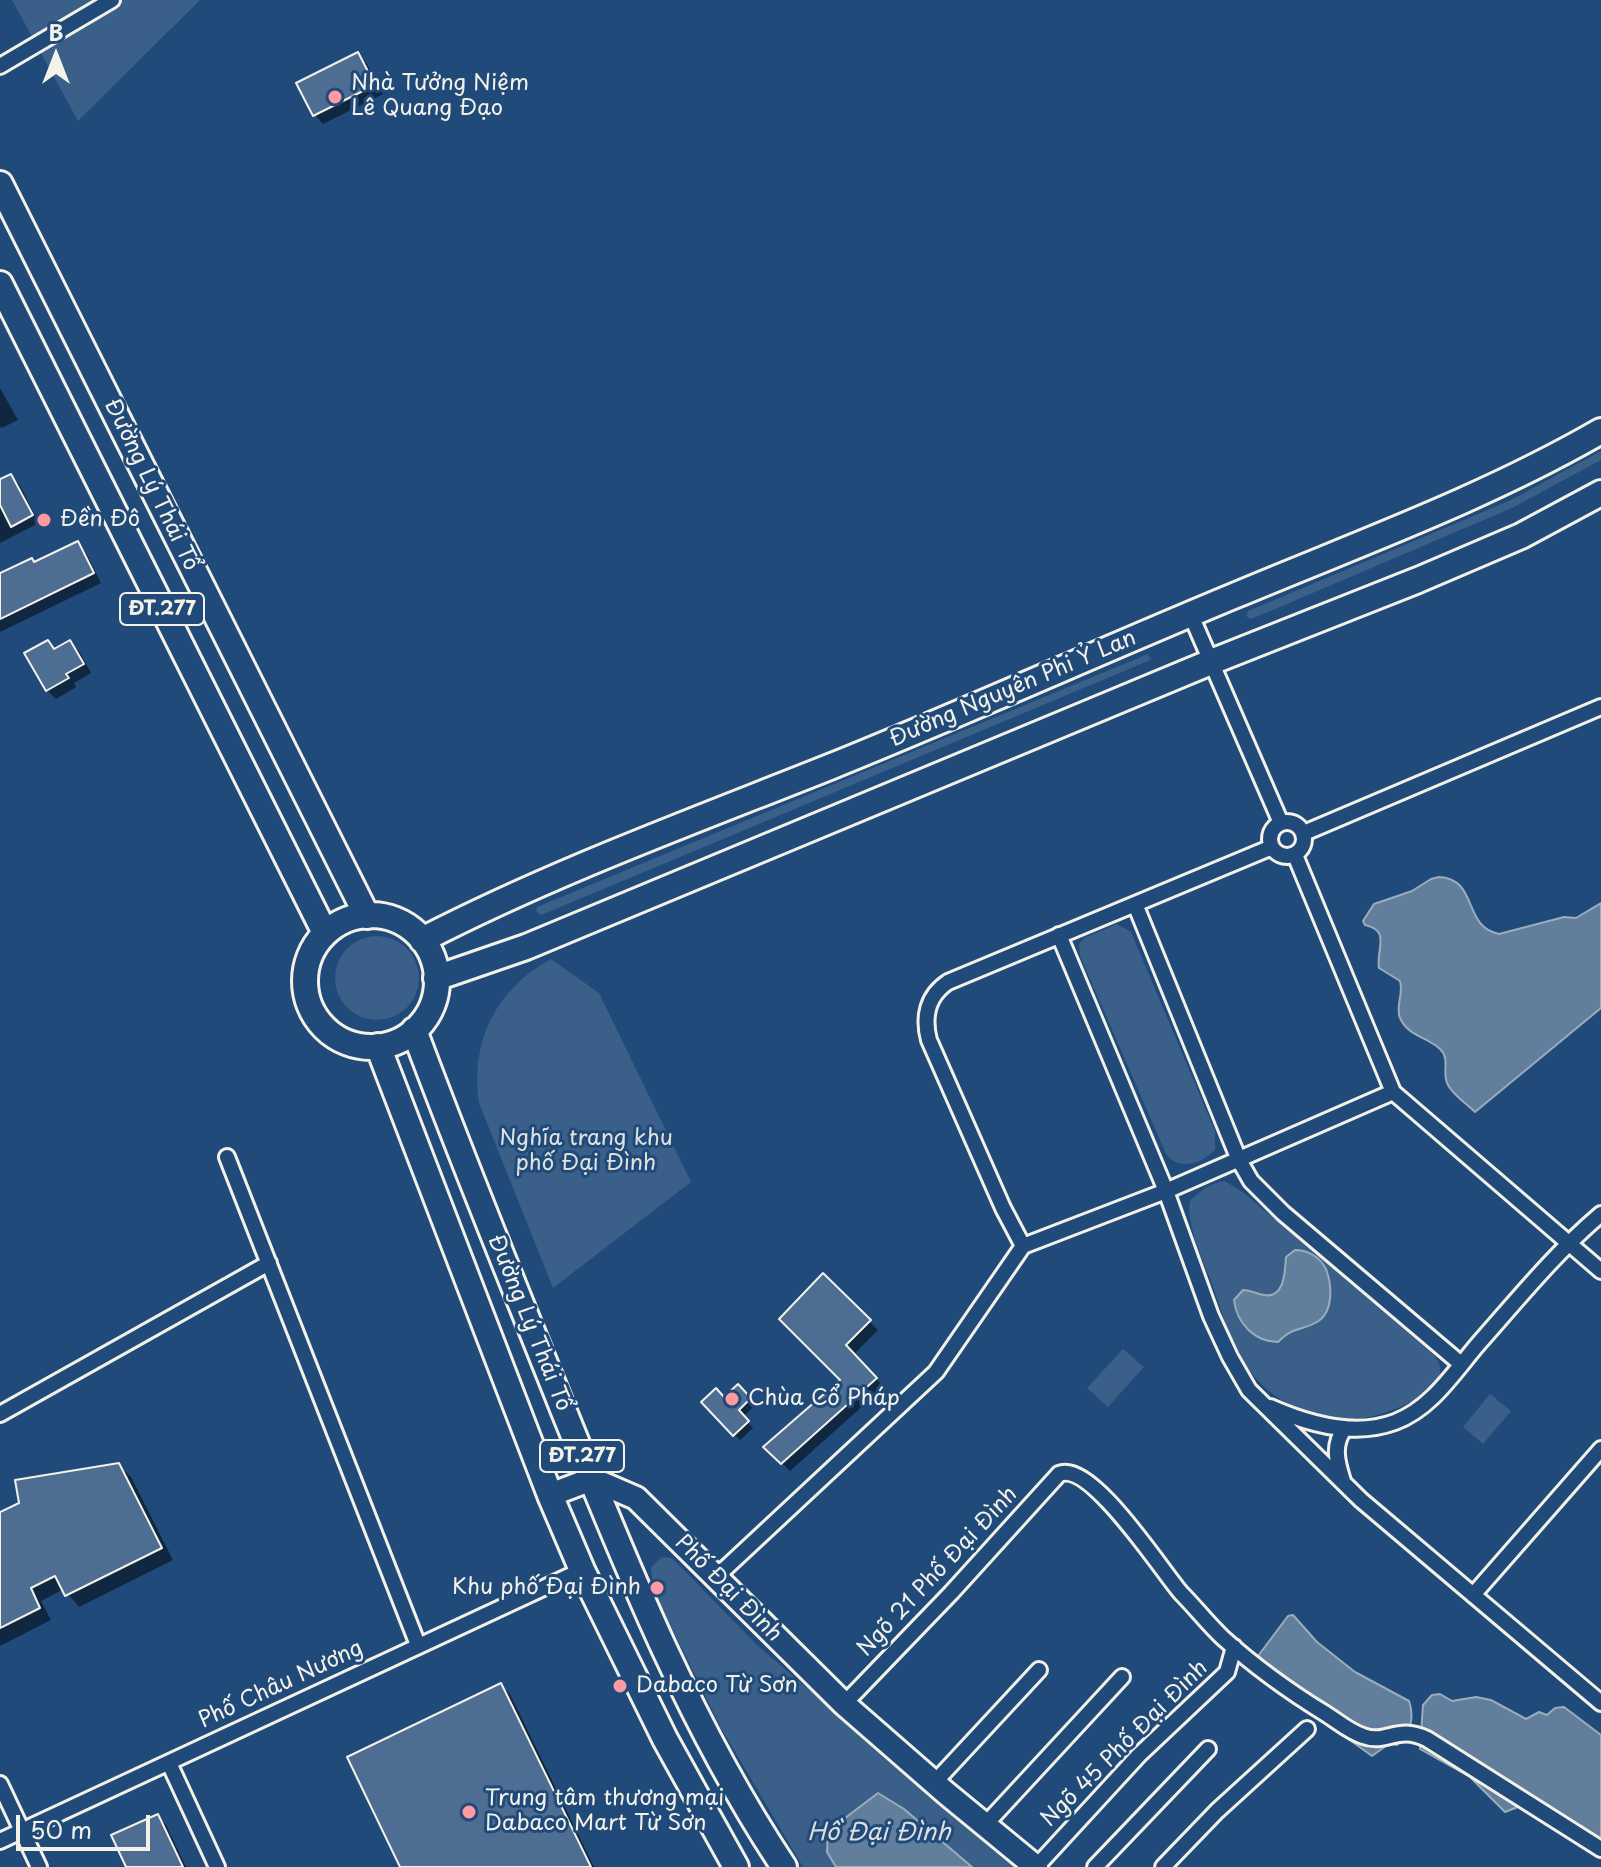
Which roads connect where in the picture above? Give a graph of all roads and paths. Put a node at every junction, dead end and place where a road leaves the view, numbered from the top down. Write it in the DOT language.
graph roads {
  1 [pos="112,0"];
  2 [pos="0,66"];
  3 [pos="0,184"];
  4 [pos="8,218"];
  5 [pos="0,284"];
  6 [pos="1601,431"];
  7 [pos="1601,493"];
  8 [pos="1190,613"];
  9 [pos="1211,662"];
  10 [pos="1601,707"];
  11 [pos="1281,823"];
  12 [pos="1304,833"];
  13 [pos="1272,847"];
  14 [pos="1295,855"];
  15 [pos="1135,904"];
  16 [pos="367,916"];
  17 [pos="325,933"];
  18 [pos="1059,935"];
  19 [pos="422,940"];
  20 [pos="436,978"];
  21 [pos="414,1030"];
  22 [pos="378,1046"];
  23 [pos="1393,1092"];
  24 [pos="227,1157"];
  25 [pos="1239,1160"];
  26 [pos="1166,1191"];
  27 [pos="1601,1214"];
  28 [pos="1568,1242"];
  29 [pos="1023,1246"];
  30 [pos="269,1263"];
  31 [pos="1601,1271"];
  32 [pos="1461,1364"];
  33 [pos="1260,1403"];
  34 [pos="0,1414"];
  35 [pos="1345,1428"];
  36 [pos="1601,1449"];
  37 [pos="592,1479"];
  38 [pos="1343,1483"];
  39 [pos="550,1495"];
  40 [pos="582,1570"];
  41 [pos="715,1578"];
  42 [pos="1473,1595"];
  43 [pos="418,1645"];
  44 [pos="1234,1647"];
  45 [pos="1039,1670"];
  46 [pos="1122,1677"];
  47 [pos="1601,1681"];
  48 [pos="1596,1698"];
  49 [pos="844,1704"];
  50 [pos="1307,1729"];
  51 [pos="1208,1749"];
  52 [pos="169,1763"];
  53 [pos="934,1783"];
  54 [pos="0,1784"];
  55 [pos="985,1825"];
  56 [pos="22,1831"];
  57 [pos="0,1841"];
  58 [pos="1601,1849"];
  59 [pos="39,1867"];
  60 [pos="217,1867"];
  61 [pos="736,1867"];
  62 [pos="783,1867"];
  63 [pos="1036,1867"];
  64 [pos="1095,1867"];
  65 [pos="1163,1867"];
  1 -- 2 [label="street"];
  3 -- 4 [label="main road, Đường Lý Thái Tổ / ĐT.277"];
  4 -- 16 [label="main road, Đường Lý Thái Tổ / ĐT.277"];
  5 -- 17 [label="main road, Đường Lý Thái Tổ / ĐT.277"];
  6 -- 8 [label="main road, Đường Nguyên Phi Ỷ Lan"];
  7 -- 9 [label="main road"];
  8 -- 9 [label="street"];
  8 -- 19 [label="main road, Đường Nguyên Phi Ỷ Lan"];
  9 -- 11 [label="street"];
  9 -- 20 [label="main road"];
  10 -- 12 [label="street"];
  11 -- 12 [label="street"];
  11 -- 13 [label="street"];
  12 -- 14 [label="street"];
  13 -- 14 [label="street"];
  13 -- 15 [label="street"];
  14 -- 23 [label="street"];
  15 -- 18 [label="street"];
  15 -- 25 [label="street"];
  16 -- 17 [label="main road"];
  16 -- 19 [label="main road"];
  17 -- 22 [label="main road"];
  18 -- 26 [label="street"];
  18 -- 29 [label="street"];
  19 -- 20 [label="main road"];
  20 -- 21 [label="main road"];
  21 -- 22 [label="main road"];
  21 -- 37 [label="main road, Đường Lý Thái Tổ / ĐT.277"];
  22 -- 39 [label="main road, Đường Lý Thái Tổ / ĐT.277"];
  23 -- 25 [label="street"];
  23 -- 28 [label="street"];
  24 -- 30 [label="street"];
  25 -- 26 [label="street"];
  25 -- 32 [label="street"];
  26 -- 29 [label="street"];
  26 -- 33 [label="street"];
  27 -- 28 [label="street"];
  28 -- 31 [label="street"];
  28 -- 32 [label="street"];
  29 -- 41 [label="street"];
  30 -- 34 [label="street"];
  30 -- 43 [label="street"];
  32 -- 35 [label="street"];
  33 -- 35 [label="street"];
  33 -- 38 [label="street"];
  35 -- 38 [label="street"];
  36 -- 42 [label="street"];
  37 -- 39 [label="street"];
  37 -- 41 [label="street, Phố Đại Đình"];
  37 -- 62 [label="main road, Đường Lý Thái Tổ / ĐT.277"];
  38 -- 42 [label="street"];
  39 -- 40 [label="main road, Đường Lý Thái Tổ / ĐT.277"];
  40 -- 43 [label="street, Phố Châu Nương"];
  40 -- 61 [label="main road, Đường Lý Thái Tổ / ĐT.277"];
  41 -- 49 [label="street, Phố Đại Đình"];
  42 -- 48 [label="street"];
  43 -- 52 [label="street, Phố Châu Nương"];
  44 -- 49 [label="street, Ngõ 21 Phố Đại Đình"];
  44 -- 58 [label="street"];
  44 -- 63 [label="street, Ngõ 45 Phố Đại Đình"];
  45 -- 53 [label="street"];
  46 -- 55 [label="street"];
  47 -- 48 [label="street"];
  49 -- 53 [label="street, Phố Đại Đình"];
  50 -- 65 [label="street"];
  51 -- 64 [label="street"];
  52 -- 56 [label="street, Phố Châu Nương"];
  52 -- 60 [label="street"];
  53 -- 55 [label="street, Phố Đại Đình"];
  54 -- 56 [label="street"];
  55 -- 63 [label="street, Phố Đại Đình"];
  56 -- 57 [label="street, Phố Châu Nương"];
  56 -- 59 [label="street"];
}
